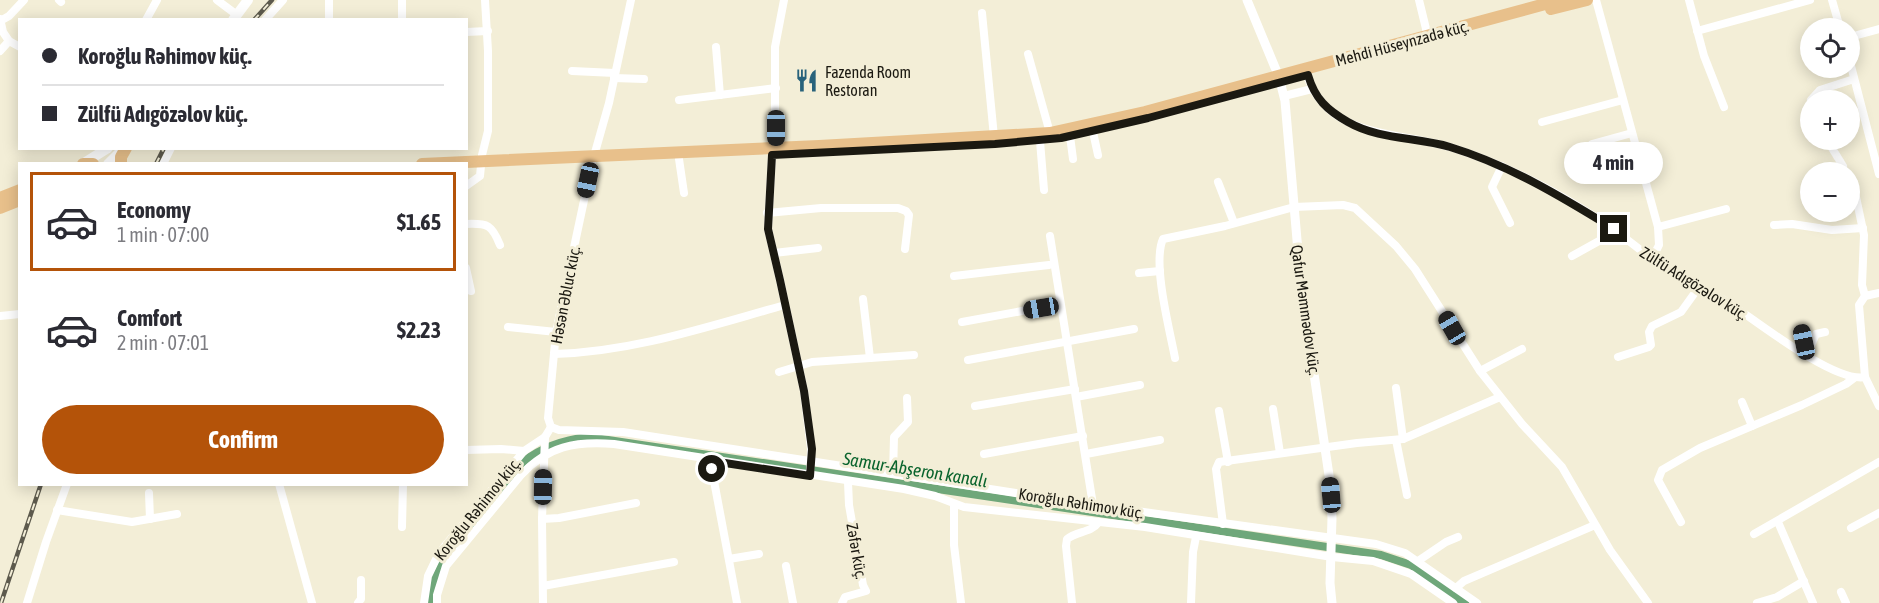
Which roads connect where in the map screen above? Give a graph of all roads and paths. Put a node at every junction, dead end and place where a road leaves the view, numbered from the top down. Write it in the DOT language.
graph roads {
  1 [pos="24,0"];
  2 [pos="157,0"];
  3 [pos="218,0"];
  4 [pos="248,0"];
  5 [pos="283,0"];
  6 [pos="329,0"];
  7 [pos="402,0"];
  8 [pos="485,0"];
  9 [pos="631,0"];
  10 [pos="784,0"];
  11 [pos="1247,0"];
  12 [pos="1419,0"];
  13 [pos="1560,0"];
  14 [pos="1587,0"];
  15 [pos="1596,0"];
  16 [pos="1689,0"];
  17 [pos="1810,0"];
  18 [pos="1832,0"];
  19 [pos="1535,3"];
  20 [pos="982,13"];
  21 [pos="235,17"];
  22 [pos="147,18"];
  23 [pos="267,18"];
  24 [pos="329,18"];
  25 [pos="402,18"];
  26 [pos="1837,18"];
  27 [pos="0,20"];
  28 [pos="1879,29"];
  29 [pos="488,31"];
  30 [pos="1697,31"];
  31 [pos="468,32"];
  32 [pos="1860,35"];
  33 [pos="1428,36"];
  34 [pos="9,41"];
  35 [pos="18,46"];
  36 [pos="716,47"];
  37 [pos="0,51"];
  38 [pos="1028,54"];
  39 [pos="572,71"];
  40 [pos="1308,75"];
  41 [pos="615,76"];
  42 [pos="644,79"];
  43 [pos="1280,80"];
  44 [pos="1854,80"];
  45 [pos="776,88"];
  46 [pos="1312,89"];
  47 [pos="1820,90"];
  48 [pos="720,95"];
  49 [pos="1284,96"];
  50 [pos="679,99"];
  51 [pos="1623,100"];
  52 [pos="1724,107"];
  53 [pos="1542,122"];
  54 [pos="1093,132"];
  55 [pos="1632,134"];
  56 [pos="1070,136"];
  57 [pos="994,137"];
  58 [pos="1045,137"];
  59 [pos="1592,144"];
  60 [pos="105,150"];
  61 [pos="123,150"];
  62 [pos="774,151"];
  63 [pos="1098,155"];
  64 [pos="679,159"];
  65 [pos="1073,159"];
  66 [pos="593,160"];
  67 [pos="85,162"];
  68 [pos="110,162"];
  69 [pos="468,164"];
  70 [pos="481,164"];
  71 [pos="1502,166"];
  72 [pos="468,167"];
  73 [pos="1642,170"];
  74 [pos="1614,174"];
  75 [pos="1879,174"];
  76 [pos="1218,182"];
  77 [pos="468,185"];
  78 [pos="1044,190"];
  79 [pos="18,191"];
  80 [pos="684,194"];
  81 [pos="0,198"];
  82 [pos="18,201"];
  83 [pos="0,207"];
  84 [pos="1294,207"];
  85 [pos="1726,209"];
  86 [pos="767,213"];
  87 [pos="1860,215"];
  88 [pos="1234,223"];
  89 [pos="1510,223"];
  90 [pos="468,224"];
  91 [pos="1774,225"];
  92 [pos="1658,227"];
  93 [pos="1863,228"];
  94 [pos="1614,229"];
  95 [pos="1050,236"];
  96 [pos="500,245"];
  97 [pos="818,248"];
  98 [pos="905,249"];
  99 [pos="774,253"];
  100 [pos="1572,256"];
  101 [pos="1652,259"];
  102 [pos="1048,266"];
  103 [pos="1160,271"];
  104 [pos="1139,273"];
  105 [pos="954,276"];
  106 [pos="468,277"];
  107 [pos="1699,287"];
  108 [pos="471,291"];
  109 [pos="1879,293"];
  110 [pos="1864,296"];
  111 [pos="863,298"];
  112 [pos="1060,304"];
  113 [pos="785,305"];
  114 [pos="18,314"];
  115 [pos="0,316"];
  116 [pos="962,322"];
  117 [pos="508,327"];
  118 [pos="1134,329"];
  119 [pos="1801,330"];
  120 [pos="1825,332"];
  121 [pos="556,333"];
  122 [pos="1067,341"];
  123 [pos="1522,349"];
  124 [pos="1805,353"];
  125 [pos="554,354"];
  126 [pos="914,355"];
  127 [pos="1618,357"];
  128 [pos="870,358"];
  129 [pos="1175,358"];
  130 [pos="968,360"];
  131 [pos="798,366"];
  132 [pos="1480,371"];
  133 [pos="779,372"];
  134 [pos="1865,377"];
  135 [pos="1854,378"];
  136 [pos="1140,385"];
  137 [pos="1396,388"];
  138 [pos="1075,393"];
  139 [pos="1500,397"];
  140 [pos="907,398"];
  141 [pos="1742,402"];
  142 [pos="975,406"];
  143 [pos="1879,406"];
  144 [pos="1273,409"];
  145 [pos="1219,411"];
  146 [pos="1752,426"];
  147 [pos="551,427"];
  148 [pos="1083,436"];
  149 [pos="545,437"];
  150 [pos="1400,439"];
  151 [pos="1160,440"];
  152 [pos="1325,447"];
  153 [pos="468,450"];
  154 [pos="524,450"];
  155 [pos="1280,453"];
  156 [pos="984,454"];
  157 [pos="1086,454"];
  158 [pos="545,455"];
  159 [pos="712,461"];
  160 [pos="812,461"];
  161 [pos="1227,462"];
  162 [pos="1879,462"];
  163 [pos="893,474"];
  164 [pos="810,476"];
  165 [pos="848,482"];
  166 [pos="66,486"];
  167 [pos="280,486"];
  168 [pos="403,486"];
  169 [pos="149,493"];
  170 [pos="1407,495"];
  171 [pos="636,504"];
  172 [pos="954,504"];
  173 [pos="1093,505"];
  174 [pos="57,510"];
  175 [pos="1879,513"];
  176 [pos="177,514"];
  177 [pos="150,519"];
  178 [pos="542,519"];
  179 [pos="1099,522"];
  180 [pos="1681,522"];
  181 [pos="1778,522"];
  182 [pos="1223,524"];
  183 [pos="1595,525"];
  184 [pos="402,527"];
  185 [pos="1851,528"];
  186 [pos="1754,534"];
  187 [pos="1197,537"];
  188 [pos="1458,537"];
  189 [pos="1333,538"];
  190 [pos="759,554"];
  191 [pos="1332,557"];
  192 [pos="729,559"];
  193 [pos="1418,561"];
  194 [pos="674,562"];
  195 [pos="786,567"];
  196 [pos="361,580"];
  197 [pos="1804,581"];
  198 [pos="543,586"];
  199 [pos="1456,588"];
  200 [pos="1841,592"];
  201 [pos="27,603"];
  202 [pos="312,603"];
  203 [pos="358,603"];
  204 [pos="424,603"];
  205 [pos="437,603"];
  206 [pos="543,603"];
  207 [pos="737,603"];
  208 [pos="793,603"];
  209 [pos="842,603"];
  210 [pos="961,603"];
  211 [pos="1072,603"];
  212 [pos="1191,603"];
  213 [pos="1332,603"];
  214 [pos="1453,603"];
  215 [pos="1477,603"];
  216 [pos="1648,603"];
  217 [pos="1757,603"];
  218 [pos="1813,603"];
  219 [pos="1846,603"];
  1 -- 27 [label="street"];
  2 -- 22 [label="street"];
  3 -- 21 [label="street"];
  4 -- 21 [label="main road"];
  5 -- 23 [label="street"];
  6 -- 24 [label="street"];
  7 -- 25 [label="street"];
  8 -- 29 [label="street"];
  9 -- 41 [label="street, Həsən Əbluc küç."];
  10 -- 45 [label="street"];
  11 -- 43 [label="street, Qafur Məmmədov küç."];
  12 -- 33 [label="street"];
  13 -- 19 [label="main road, Mehdi Hüseynzadə küç."];
  14 -- 40 [label="main road, Mehdi Hüseynzadə küç."];
  15 -- 51 [label="street"];
  16 -- 30 [label="street"];
  17 -- 30 [label="street"];
  18 -- 26 [label="street"];
  19 -- 33 [label="main road, Mehdi Hüseynzadə küç."];
  20 -- 57 [label="street"];
  27 -- 34 [label="street"];
  28 -- 32 [label="street"];
  29 -- 31 [label="street"];
  29 -- 70 [label="street"];
  30 -- 52 [label="street"];
  33 -- 43 [label="main road, Mehdi Hüseynzadə küç."];
  34 -- 35 [label="street"];
  34 -- 37 [label="street"];
  36 -- 48 [label="street"];
  38 -- 58 [label="street"];
  39 -- 41 [label="street"];
  40 -- 43 [label="main road, Mehdi Hüseynzadə küç."];
  40 -- 46 [label="street, Zülfü Adıgözəlov küç."];
  41 -- 42 [label="street"];
  41 -- 66 [label="street, Həsən Əbluc küç."];
  43 -- 49 [label="street, Qafur Məmmədov küç."];
  43 -- 54 [label="main road, Mehdi Hüseynzadə küç."];
  43 -- 58 [label="main road, Mehdi Hüseynzadə küç."];
  44 -- 47 [label="street"];
  44 -- 75 [label="street"];
  45 -- 48 [label="street"];
  45 -- 62 [label="street"];
  46 -- 49 [label="street"];
  46 -- 71 [label="street, Zülfü Adıgözəlov küç."];
  48 -- 50 [label="street"];
  49 -- 84 [label="street, Qafur Məmmədov küç."];
  51 -- 53 [label="street"];
  51 -- 55 [label="street"];
  54 -- 56 [label="main road, Mehdi Hüseynzadə küç."];
  54 -- 63 [label="street"];
  55 -- 59 [label="street"];
  55 -- 73 [label="street"];
  56 -- 58 [label="main road, Mehdi Hüseynzadə küç."];
  56 -- 65 [label="street"];
  57 -- 58 [label="main road, Mehdi Hüseynzadə küç."];
  57 -- 62 [label="main road, Mehdi Hüseynzadə küç."];
  58 -- 62 [label="main road, Mehdi Hüseynzadə küç."];
  58 -- 78 [label="street"];
  60 -- 67 [label="main road"];
  61 -- 68 [label="main road"];
  62 -- 64 [label="main road, Mehdi Hüseynzadə küç."];
  62 -- 66 [label="main road, Mehdi Hüseynzadə küç."];
  62 -- 86 [label="street"];
  64 -- 66 [label="main road, Mehdi Hüseynzadə küç."];
  64 -- 80 [label="street"];
  66 -- 70 [label="main road, Mehdi Hüseynzadə küç."];
  66 -- 121 [label="street, Həsən Əbluc küç."];
  69 -- 70 [label="main road, Mehdi Hüseynzadə küç."];
  70 -- 72 [label="main road, Mehdi Hüseynzadə küç."];
  70 -- 77 [label="street"];
  71 -- 89 [label="street"];
  71 -- 94 [label="street, Zülfü Adıgözəlov küç."];
  73 -- 74 [label="street"];
  73 -- 92 [label="street"];
  76 -- 88 [label="street"];
  79 -- 81 [label="main road"];
  82 -- 83 [label="main road"];
  84 -- 88 [label="street"];
  84 -- 132 [label="street"];
  84 -- 152 [label="street, Qafur Məmmədov küç."];
  85 -- 92 [label="street"];
  86 -- 98 [label="street"];
  86 -- 99 [label="street"];
  87 -- 93 [label="street"];
  88 -- 103 [label="street"];
  90 -- 96 [label="street"];
  91 -- 93 [label="street"];
  92 -- 101 [label="street"];
  93 -- 110 [label="street"];
  94 -- 100 [label="street"];
  94 -- 101 [label="street, Zülfü Adıgözəlov küç."];
  95 -- 112 [label="street"];
  97 -- 99 [label="street"];
  99 -- 113 [label="street"];
  101 -- 107 [label="street, Zülfü Adıgözəlov küç."];
  102 -- 105 [label="street"];
  103 -- 104 [label="street"];
  103 -- 129 [label="street"];
  106 -- 108 [label="street"];
  107 -- 124 [label="street, Zülfü Adıgözəlov küç."];
  107 -- 127 [label="street"];
  109 -- 110 [label="street"];
  110 -- 134 [label="street"];
  111 -- 128 [label="street"];
  112 -- 116 [label="street"];
  112 -- 122 [label="street"];
  113 -- 125 [label="street"];
  113 -- 131 [label="street"];
  114 -- 115 [label="street"];
  117 -- 121 [label="street"];
  118 -- 122 [label="street"];
  119 -- 124 [label="street"];
  120 -- 124 [label="street"];
  121 -- 125 [label="street, Həsən Əbluc küç."];
  122 -- 130 [label="street"];
  122 -- 138 [label="street"];
  123 -- 132 [label="street"];
  124 -- 135 [label="street, Zülfü Adıgözəlov küç."];
  125 -- 147 [label="street, Həsən Əbluc küç."];
  126 -- 128 [label="street"];
  128 -- 131 [label="street"];
  131 -- 133 [label="street"];
  131 -- 160 [label="street"];
  132 -- 139 [label="street"];
  134 -- 135 [label="street, Zülfü Adıgözəlov küç."];
  134 -- 143 [label="street"];
  135 -- 146 [label="street"];
  136 -- 138 [label="street"];
  137 -- 150 [label="street"];
  138 -- 142 [label="street"];
  138 -- 148 [label="street"];
  139 -- 150 [label="street"];
  139 -- 183 [label="street"];
  140 -- 163 [label="street"];
  141 -- 146 [label="street"];
  144 -- 155 [label="street"];
  145 -- 161 [label="street"];
  146 -- 180 [label="street"];
  147 -- 149 [label="street, Koroğlu Rəhimov küç."];
  147 -- 160 [label="street, Koroğlu Rəhimov küç."];
  148 -- 156 [label="street"];
  148 -- 157 [label="street"];
  149 -- 154 [label="street, Koroğlu Rəhimov küç."];
  149 -- 158 [label="street"];
  150 -- 152 [label="street"];
  150 -- 170 [label="street"];
  151 -- 157 [label="street"];
  152 -- 155 [label="street"];
  152 -- 189 [label="street, Qafur Məmmədov küç."];
  153 -- 154 [label="street"];
  154 -- 204 [label="street, Koroğlu Rəhimov küç."];
  155 -- 161 [label="street"];
  157 -- 173 [label="street"];
  158 -- 159 [label="street, Koroğlu Rəhimov küç."];
  158 -- 178 [label="street"];
  158 -- 205 [label="street, Koroğlu Rəhimov küç."];
  159 -- 164 [label="street, Koroğlu Rəhimov küç."];
  159 -- 192 [label="street"];
  160 -- 163 [label="street, Koroğlu Rəhimov küç."];
  160 -- 164 [label="street"];
  161 -- 182 [label="street"];
  162 -- 181 [label="street"];
  163 -- 173 [label="street, Koroğlu Rəhimov küç."];
  164 -- 165 [label="street, Koroğlu Rəhimov küç."];
  165 -- 172 [label="street, Koroğlu Rəhimov küç."];
  165 -- 209 [label="street, Zəfər küç."];
  166 -- 174 [label="street"];
  167 -- 202 [label="street"];
  168 -- 184 [label="street"];
  169 -- 177 [label="street"];
  171 -- 178 [label="street"];
  172 -- 179 [label="street, Koroğlu Rəhimov küç."];
  172 -- 210 [label="street"];
  173 -- 182 [label="street, Koroğlu Rəhimov küç."];
  174 -- 177 [label="street"];
  174 -- 201 [label="street"];
  175 -- 185 [label="street"];
  176 -- 177 [label="street"];
  178 -- 198 [label="street"];
  179 -- 187 [label="street, Koroğlu Rəhimov küç."];
  179 -- 211 [label="street"];
  181 -- 186 [label="street"];
  181 -- 197 [label="street"];
  182 -- 189 [label="street, Koroğlu Rəhimov küç."];
  183 -- 199 [label="street"];
  183 -- 216 [label="street"];
  187 -- 191 [label="street, Koroğlu Rəhimov küç."];
  187 -- 212 [label="street"];
  188 -- 193 [label="street"];
  189 -- 191 [label="street, Qafur Məmmədov küç."];
  189 -- 193 [label="street, Koroğlu Rəhimov küç."];
  190 -- 192 [label="street"];
  191 -- 213 [label="street"];
  191 -- 214 [label="street, Koroğlu Rəhimov küç."];
  192 -- 207 [label="street"];
  193 -- 199 [label="street, Koroğlu Rəhimov küç."];
  194 -- 198 [label="street"];
  195 -- 208 [label="street"];
  196 -- 203 [label="street"];
  197 -- 217 [label="street"];
  197 -- 218 [label="street"];
  198 -- 206 [label="street"];
  199 -- 215 [label="street, Koroğlu Rəhimov küç."];
  200 -- 219 [label="street"];
}
